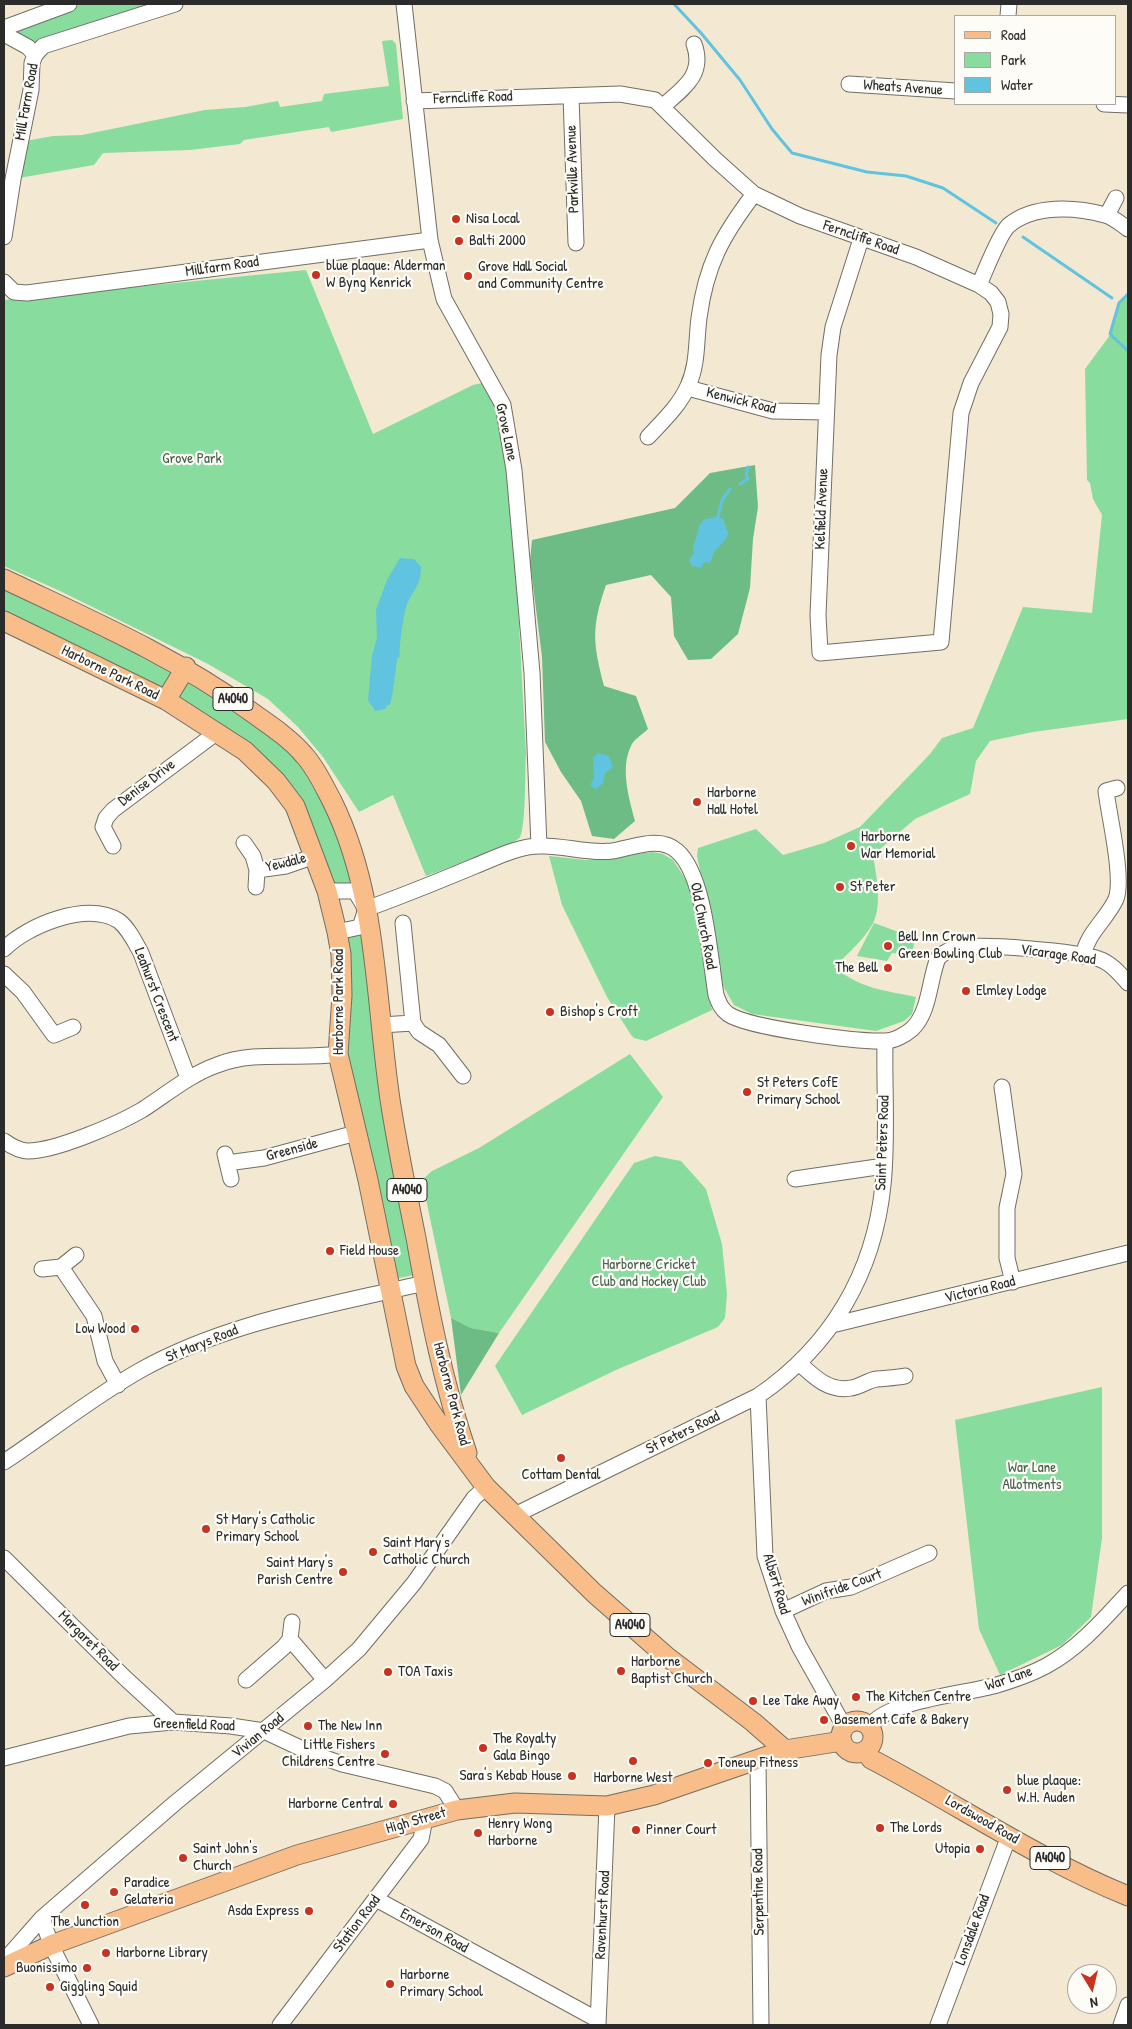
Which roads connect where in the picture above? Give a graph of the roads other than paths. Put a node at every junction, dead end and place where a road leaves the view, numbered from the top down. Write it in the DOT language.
graph roads {
  1 [pos="69,4"];
  2 [pos="175,4"];
  3 [pos="404,4"];
  4 [pos="33,10"];
  5 [pos="4,28"];
  6 [pos="4,34"];
  7 [pos="700,51"];
  8 [pos="35,55"];
  9 [pos="849,84"];
  10 [pos="954,91"];
  11 [pos="571,96"];
  12 [pos="414,101"];
  13 [pos="663,106"];
  14 [pos="754,194"];
  15 [pos="1116,198"];
  16 [pos="1107,215"];
  17 [pos="1128,229"];
  18 [pos="4,237"];
  19 [pos="861,239"];
  20 [pos="430,240"];
  21 [pos="576,243"];
  22 [pos="979,285"];
  23 [pos="9,287"];
  24 [pos="688,388"];
  25 [pos="826,412"];
  26 [pos="648,437"];
  27 [pos="4,579"];
  28 [pos="4,621"];
  29 [pos="944,634"];
  30 [pos="186,668"];
  31 [pos="166,700"];
  32 [pos="216,733"];
  33 [pos="1105,790"];
  34 [pos="244,843"];
  35 [pos="112,846"];
  36 [pos="539,846"];
  37 [pos="315,856"];
  38 [pos="257,870"];
  39 [pos="256,887"];
  40 [pos="327,891"];
  41 [pos="366,909"];
  42 [pos="402,923"];
  43 [pos="337,932"];
  44 [pos="4,949"];
  45 [pos="1084,956"];
  46 [pos="4,974"];
  47 [pos="1128,983"];
  48 [pos="413,1023"];
  49 [pos="381,1025"];
  50 [pos="74,1027"];
  51 [pos="885,1041"];
  52 [pos="338,1054"];
  53 [pos="464,1076"];
  54 [pos="188,1078"];
  55 [pos="1002,1087"];
  56 [pos="356,1133"];
  57 [pos="4,1141"];
  58 [pos="884,1166"];
  59 [pos="231,1179"];
  60 [pos="795,1179"];
  61 [pos="1128,1253"];
  62 [pos="76,1256"];
  63 [pos="61,1267"];
  64 [pos="42,1269"];
  65 [pos="1013,1282"];
  66 [pos="424,1283"];
  67 [pos="392,1290"];
  68 [pos="832,1325"];
  69 [pos="799,1363"];
  70 [pos="905,1376"];
  71 [pos="118,1385"];
  72 [pos="758,1396"];
  73 [pos="4,1462"];
  74 [pos="472,1467"];
  75 [pos="486,1487"];
  76 [pos="515,1515"];
  77 [pos="929,1553"];
  78 [pos="4,1558"];
  79 [pos="1128,1593"];
  80 [pos="783,1611"];
  81 [pos="292,1622"];
  82 [pos="290,1639"];
  83 [pos="246,1680"];
  84 [pos="325,1680"];
  85 [pos="173,1722"];
  86 [pos="869,1727"];
  87 [pos="264,1731"];
  88 [pos="843,1734"];
  89 [pos="784,1750"];
  90 [pos="866,1751"];
  91 [pos="4,1758"];
  92 [pos="758,1760"];
  93 [pos="607,1806"];
  94 [pos="457,1810"];
  95 [pos="425,1819"];
  96 [pos="1009,1836"];
  97 [pos="1128,1896"];
  98 [pos="376,1899"];
  99 [pos="42,1918"];
  100 [pos="51,1945"];
  101 [pos="4,1961"];
  102 [pos="4,1967"];
  103 [pos="1128,2005"];
  104 [pos="598,2022"];
  105 [pos="91,2025"];
  106 [pos="280,2025"];
  107 [pos="761,2025"];
  108 [pos="938,2025"];
  109 [pos="1121,2025"];
  1 -- 4 [label="street"];
  2 -- 8 [label="street, Mill Farm Road"];
  3 -- 12 [label="street, Grove Lane"];
  4 -- 5 [label="street"];
  6 -- 8 [label="street, Mill Farm Road"];
  7 -- 13 [label="street"];
  8 -- 18 [label="street, Mill Farm Road"];
  9 -- 10 [label="street, Wheats Avenue"];
  11 -- 12 [label="street, Ferncliffe Road"];
  11 -- 13 [label="street, Ferncliffe Road"];
  11 -- 21 [label="street, Parkville Avenue"];
  12 -- 20 [label="street, Grove Lane"];
  13 -- 14 [label="street, Ferncliffe Road"];
  14 -- 19 [label="street, Ferncliffe Road"];
  14 -- 24 [label="street"];
  15 -- 16 [label="street"];
  16 -- 17 [label="street"];
  16 -- 22 [label="street"];
  19 -- 22 [label="street, Ferncliffe Road"];
  19 -- 25 [label="street, Kelfield Avenue"];
  20 -- 23 [label="street, Millfarm Road"];
  20 -- 36 [label="street, Grove Lane"];
  22 -- 29 [label="street, Ferncliffe Road"];
  24 -- 25 [label="street, Kenwick Road"];
  24 -- 26 [label="street"];
  25 -- 29 [label="street, Kelfield Avenue"];
  27 -- 30 [label="main road, Harborne Park Road / A4040"];
  28 -- 31 [label="main road, Harborne Park Road / A4040"];
  30 -- 31 [label="main road"];
  30 -- 41 [label="main road, Harborne Park Road / A4040"];
  31 -- 32 [label="main road, Harborne Park Road / A4040"];
  32 -- 35 [label="street, Denise Drive"];
  32 -- 37 [label="main road, Harborne Park Road / A4040"];
  33 -- 45 [label="street"];
  34 -- 38 [label="street, Yewdale"];
  36 -- 41 [label="street, Old Church Road"];
  36 -- 51 [label="street, Old Church Road"];
  37 -- 38 [label="street, Yewdale"];
  37 -- 40 [label="main road, Harborne Park Road / A4040"];
  38 -- 39 [label="street, Yewdale"];
  40 -- 41 [label="street"];
  40 -- 43 [label="main road, Harborne Park Road / A4040"];
  41 -- 43 [label="street"];
  41 -- 49 [label="main road, Harborne Park Road / A4040"];
  42 -- 48 [label="street"];
  43 -- 52 [label="main road, Harborne Park Road / A4040"];
  44 -- 54 [label="street, Leahurst Crescent"];
  45 -- 47 [label="street, Vicarage Road"];
  45 -- 51 [label="street, Vicarage Road"];
  46 -- 50 [label="street"];
  48 -- 49 [label="street"];
  48 -- 53 [label="street"];
  49 -- 66 [label="main road, Harborne Park Road / A4040"];
  51 -- 58 [label="street, Saint Peters Road"];
  52 -- 54 [label="street"];
  52 -- 56 [label="main road, Harborne Park Road / A4040"];
  54 -- 57 [label="street"];
  55 -- 65 [label="street"];
  56 -- 59 [label="street, Greenside"];
  56 -- 67 [label="main road, Harborne Park Road / A4040"];
  58 -- 60 [label="street"];
  58 -- 68 [label="street, Saint Peters Road"];
  61 -- 65 [label="street, Victoria Road"];
  62 -- 63 [label="street"];
  63 -- 64 [label="street"];
  63 -- 71 [label="street"];
  65 -- 68 [label="street, Victoria Road"];
  66 -- 67 [label="street, St Marys Road"];
  66 -- 74 [label="main road, Harborne Park Road / A4040"];
  67 -- 71 [label="street, St Marys Road"];
  67 -- 74 [label="main road, Harborne Park Road / A4040"];
  68 -- 69 [label="street, St Peters Road"];
  69 -- 70 [label="street"];
  69 -- 72 [label="street, St Peters Road"];
  71 -- 73 [label="street, St Marys Road"];
  72 -- 76 [label="street, St Peters Road"];
  72 -- 80 [label="street, Albert Road"];
  74 -- 75 [label="main road, Harborne Park Road / A4040"];
  75 -- 76 [label="main road, Harborne Park Road / A4040"];
  75 -- 84 [label="street, Vivian Road"];
  76 -- 89 [label="main road, Harborne Park Road / A4040"];
  77 -- 80 [label="street, Winifride Court"];
  78 -- 85 [label="street, Margaret Road"];
  79 -- 86 [label="street, War Lane"];
  80 -- 88 [label="street, Albert Road"];
  81 -- 82 [label="street"];
  82 -- 83 [label="street"];
  82 -- 84 [label="street"];
  84 -- 87 [label="street, Vivian Road"];
  85 -- 87 [label="street, Greenfield Road"];
  85 -- 91 [label="street, Greenfield Road"];
  86 -- 88 [label="main road"];
  86 -- 90 [label="main road"];
  87 -- 94 [label="street, Greenfield Road"];
  87 -- 99 [label="street, Vivian Road"];
  88 -- 89 [label="main road, High Street"];
  88 -- 90 [label="main road"];
  89 -- 92 [label="main road, High Street"];
  90 -- 96 [label="main road, Lordswood Road / A4040"];
  92 -- 93 [label="main road, High Street"];
  92 -- 107 [label="street, Serpentine Road"];
  93 -- 94 [label="main road, High Street"];
  93 -- 104 [label="street, Ravenhurst Road"];
  94 -- 95 [label="main road, High Street"];
  95 -- 98 [label="street, Station Road"];
  95 -- 100 [label="main road, High Street"];
  96 -- 97 [label="main road, Lordswood Road / A4040"];
  96 -- 108 [label="street, Lonsdale Road"];
  98 -- 104 [label="street, Emerson Road"];
  98 -- 106 [label="street, Station Road"];
  99 -- 100 [label="street"];
  99 -- 101 [label="street, Vivian Road"];
  100 -- 102 [label="main road, High Street"];
  100 -- 105 [label="street"];
  103 -- 109 [label="street"];
}
